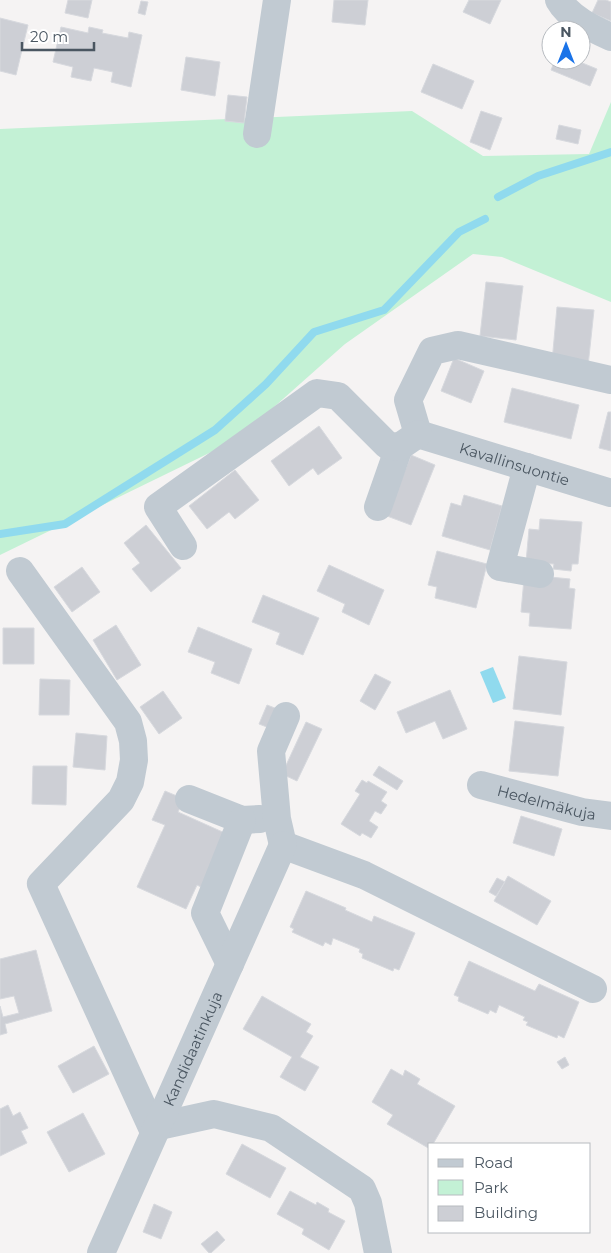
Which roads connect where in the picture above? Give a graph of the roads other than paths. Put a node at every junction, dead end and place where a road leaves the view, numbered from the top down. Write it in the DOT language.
graph roads {
  1 [pos="277,0"];
  2 [pos="559,0"];
  3 [pos="611,37"];
  4 [pos="257,134"];
  5 [pos="611,380"];
  6 [pos="409,440"];
  7 [pos="527,467"];
  8 [pos="611,493"];
  9 [pos="378,507"];
  10 [pos="184,546"];
  11 [pos="20,571"];
  12 [pos="540,574"];
  13 [pos="286,716"];
  14 [pos="481,785"];
  15 [pos="189,799"];
  16 [pos="611,816"];
  17 [pos="277,819"];
  18 [pos="242,820"];
  19 [pos="283,845"];
  20 [pos="230,964"];
  21 [pos="593,989"];
  22 [pos="156,1129"];
  23 [pos="101,1253"];
  24 [pos="378,1253"];
  1 -- 4 [label="street"];
  2 -- 3 [label="street"];
  5 -- 6 [label="street"];
  6 -- 7 [label="street, Kavallinsuontie"];
  6 -- 9 [label="street"];
  6 -- 10 [label="street, Kavallinsuontie"];
  7 -- 8 [label="street, Kavallinsuontie"];
  7 -- 12 [label="street"];
  11 -- 22 [label="street"];
  13 -- 17 [label="street"];
  14 -- 16 [label="street, Hedelmäkuja"];
  15 -- 18 [label="street"];
  17 -- 18 [label="street"];
  17 -- 19 [label="street"];
  18 -- 20 [label="street"];
  19 -- 20 [label="street, Kandidaatinkuja"];
  19 -- 21 [label="street"];
  20 -- 22 [label="street, Kandidaatinkuja"];
  22 -- 23 [label="street, Kandidaatinkuja"];
  22 -- 24 [label="street"];
}
